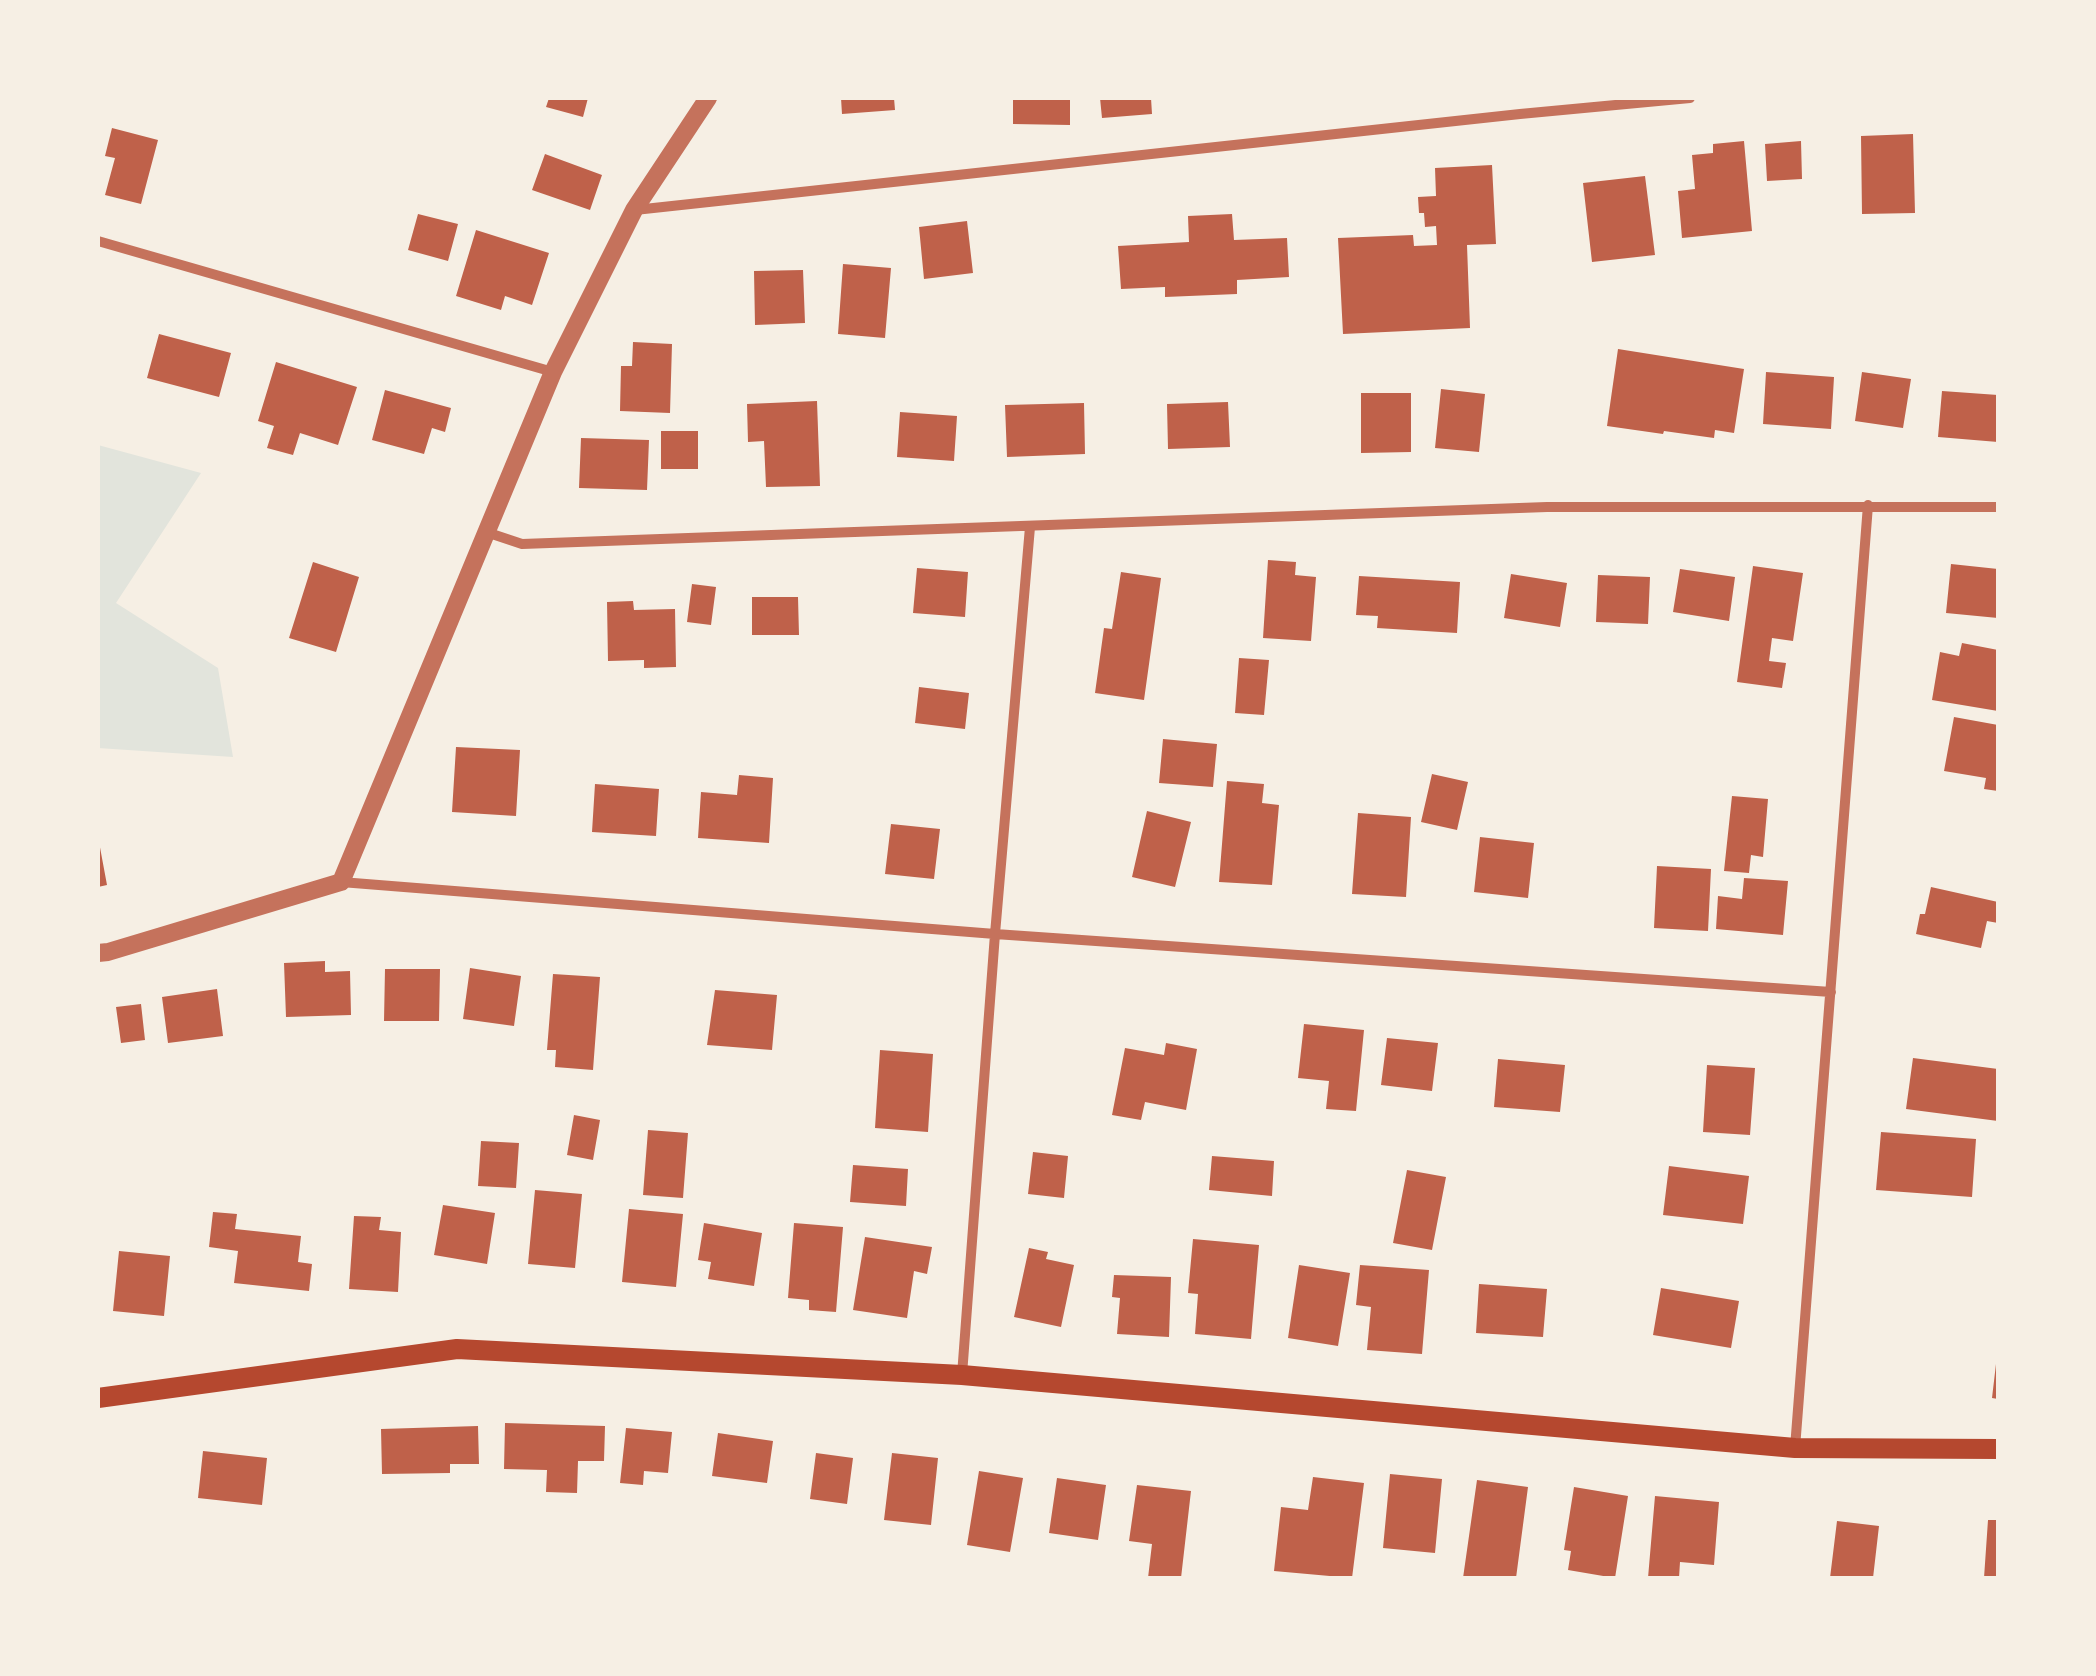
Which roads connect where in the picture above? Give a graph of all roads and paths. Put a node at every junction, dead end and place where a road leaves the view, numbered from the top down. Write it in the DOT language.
graph roads {
  1 [pos="708,98"];
  2 [pos="1690,98"];
  3 [pos="634,210"];
  4 [pos="98,240"];
  5 [pos="553,372"];
  6 [pos="1868,506"];
  7 [pos="1998,507"];
  8 [pos="1030,527"];
  9 [pos="486,532"];
  10 [pos="341,882"];
  11 [pos="995,934"];
  12 [pos="98,953"];
  13 [pos="1830,992"];
  14 [pos="962,1375"];
  15 [pos="98,1398"];
  16 [pos="1795,1448"];
  17 [pos="1998,1449"];
  1 -- 3 [label="street"];
  2 -- 3 [label="street"];
  3 -- 5 [label="street"];
  4 -- 5 [label="street"];
  5 -- 9 [label="street"];
  6 -- 7 [label="street"];
  6 -- 8 [label="street"];
  6 -- 13 [label="street"];
  8 -- 9 [label="street"];
  8 -- 11 [label="street"];
  9 -- 10 [label="street"];
  10 -- 11 [label="street"];
  10 -- 12 [label="street"];
  11 -- 13 [label="street"];
  11 -- 14 [label="street"];
  13 -- 16 [label="street"];
  14 -- 15 [label="main road"];
  14 -- 16 [label="main road"];
  16 -- 17 [label="main road"];
}
